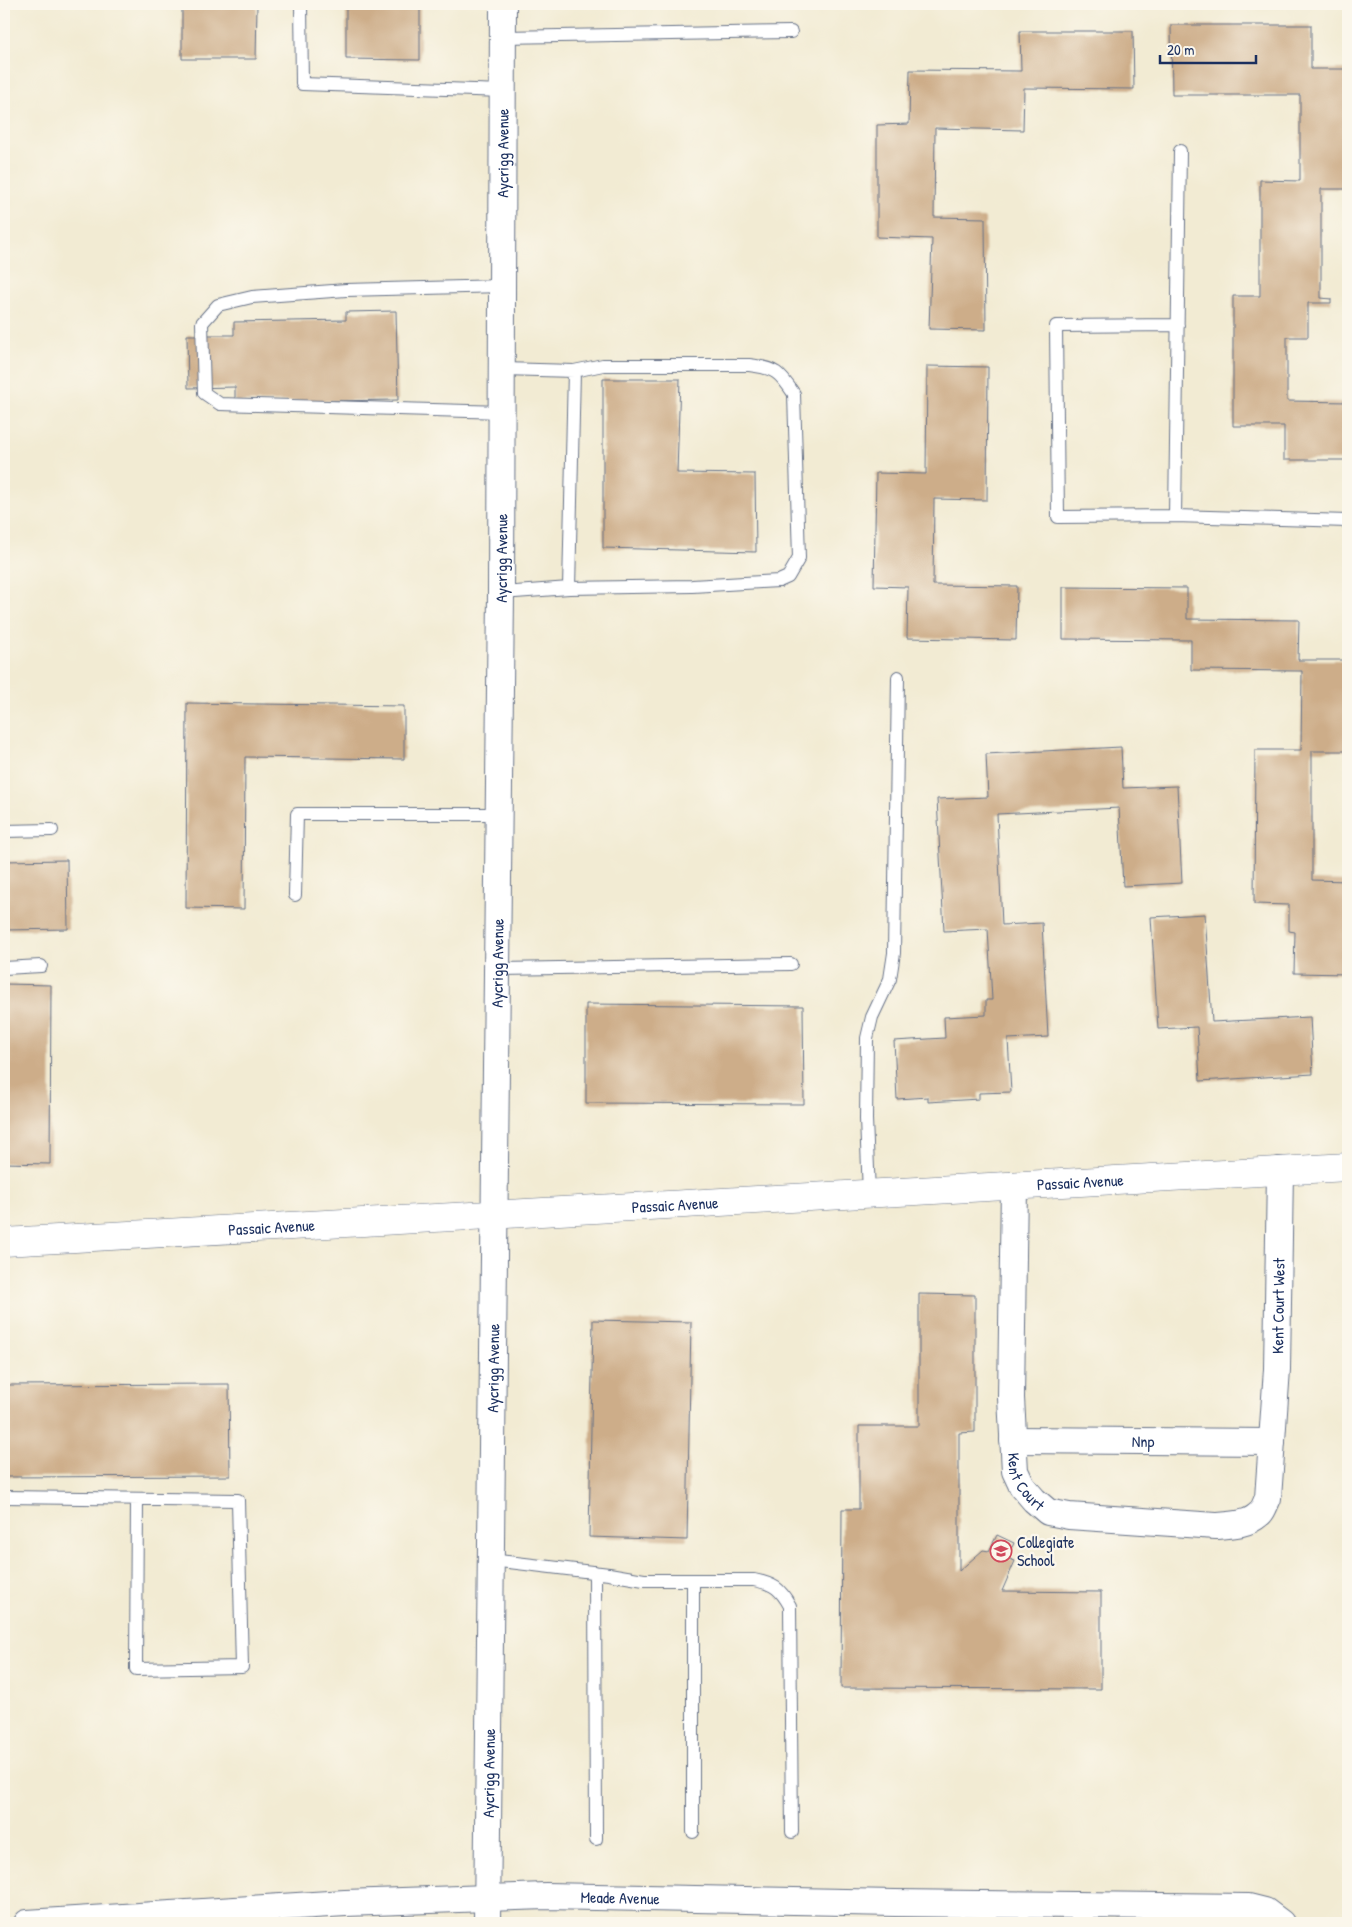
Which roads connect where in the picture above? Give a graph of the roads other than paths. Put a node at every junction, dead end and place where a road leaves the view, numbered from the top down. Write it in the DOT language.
graph roads {
  1 [pos="302,4"];
  2 [pos="503,4"];
  3 [pos="791,32"];
  4 [pos="503,37"];
  5 [pos="503,91"];
  6 [pos="1180,151"];
  7 [pos="503,286"];
  8 [pos="1178,325"];
  9 [pos="503,369"];
  10 [pos="574,371"];
  11 [pos="503,412"];
  12 [pos="1175,516"];
  13 [pos="1348,521"];
  14 [pos="569,588"];
  15 [pos="501,593"];
  16 [pos="898,677"];
  17 [pos="499,814"];
  18 [pos="4,830"];
  19 [pos="52,830"];
  20 [pos="295,895"];
  21 [pos="791,964"];
  22 [pos="41,966"];
  23 [pos="4,968"];
  24 [pos="497,969"];
  25 [pos="1348,1166"];
  26 [pos="1280,1170"];
  27 [pos="1014,1186"];
  28 [pos="869,1194"];
  29 [pos="494,1215"];
  30 [pos="4,1242"];
  31 [pos="1013,1440"];
  32 [pos="1272,1442"];
  33 [pos="4,1497"];
  34 [pos="137,1499"];
  35 [pos="490,1560"];
  36 [pos="595,1572"];
  37 [pos="693,1580"];
  38 [pos="693,1832"];
  39 [pos="792,1832"];
  40 [pos="596,1838"];
  41 [pos="487,1911"];
  42 [pos="895,1913"];
  43 [pos="27,1923"];
  44 [pos="1280,1923"];
  1 -- 5 [label="lane"];
  2 -- 4 [label="street, Aycrigg Avenue"];
  3 -- 4 [label="lane"];
  4 -- 5 [label="street, Aycrigg Avenue"];
  5 -- 7 [label="street, Aycrigg Avenue"];
  6 -- 8 [label="lane"];
  7 -- 9 [label="street, Aycrigg Avenue"];
  7 -- 11 [label="lane"];
  8 -- 12 [label="lane"];
  8 -- 12 [label="lane"];
  9 -- 10 [label="lane"];
  9 -- 11 [label="street, Aycrigg Avenue"];
  10 -- 14 [label="lane"];
  10 -- 14 [label="lane"];
  11 -- 15 [label="street, Aycrigg Avenue"];
  12 -- 13 [label="lane"];
  14 -- 15 [label="lane"];
  15 -- 17 [label="street, Aycrigg Avenue"];
  16 -- 28 [label="lane"];
  17 -- 20 [label="lane"];
  17 -- 24 [label="street, Aycrigg Avenue"];
  18 -- 19 [label="lane"];
  21 -- 24 [label="lane"];
  22 -- 23 [label="lane"];
  24 -- 29 [label="street, Aycrigg Avenue"];
  25 -- 26 [label="street, Passaic Avenue"];
  26 -- 27 [label="street, Passaic Avenue"];
  26 -- 32 [label="street, Kent Court West"];
  27 -- 28 [label="street, Passaic Avenue"];
  27 -- 31 [label="street, Kent Court"];
  28 -- 29 [label="street, Passaic Avenue"];
  29 -- 30 [label="street, Passaic Avenue"];
  29 -- 35 [label="street, Aycrigg Avenue"];
  31 -- 32 [label="street, Nnp"];
  31 -- 32 [label="street, Kent Court"];
  33 -- 34 [label="lane"];
  34 -- 34 [label="lane"];
  35 -- 36 [label="lane"];
  35 -- 41 [label="street, Aycrigg Avenue"];
  36 -- 37 [label="lane"];
  36 -- 40 [label="lane"];
  37 -- 38 [label="lane"];
  37 -- 39 [label="lane"];
  41 -- 42 [label="street, Meade Avenue"];
  41 -- 43 [label="street, Meade Avenue"];
  42 -- 44 [label="street, Meade Avenue"];
}
